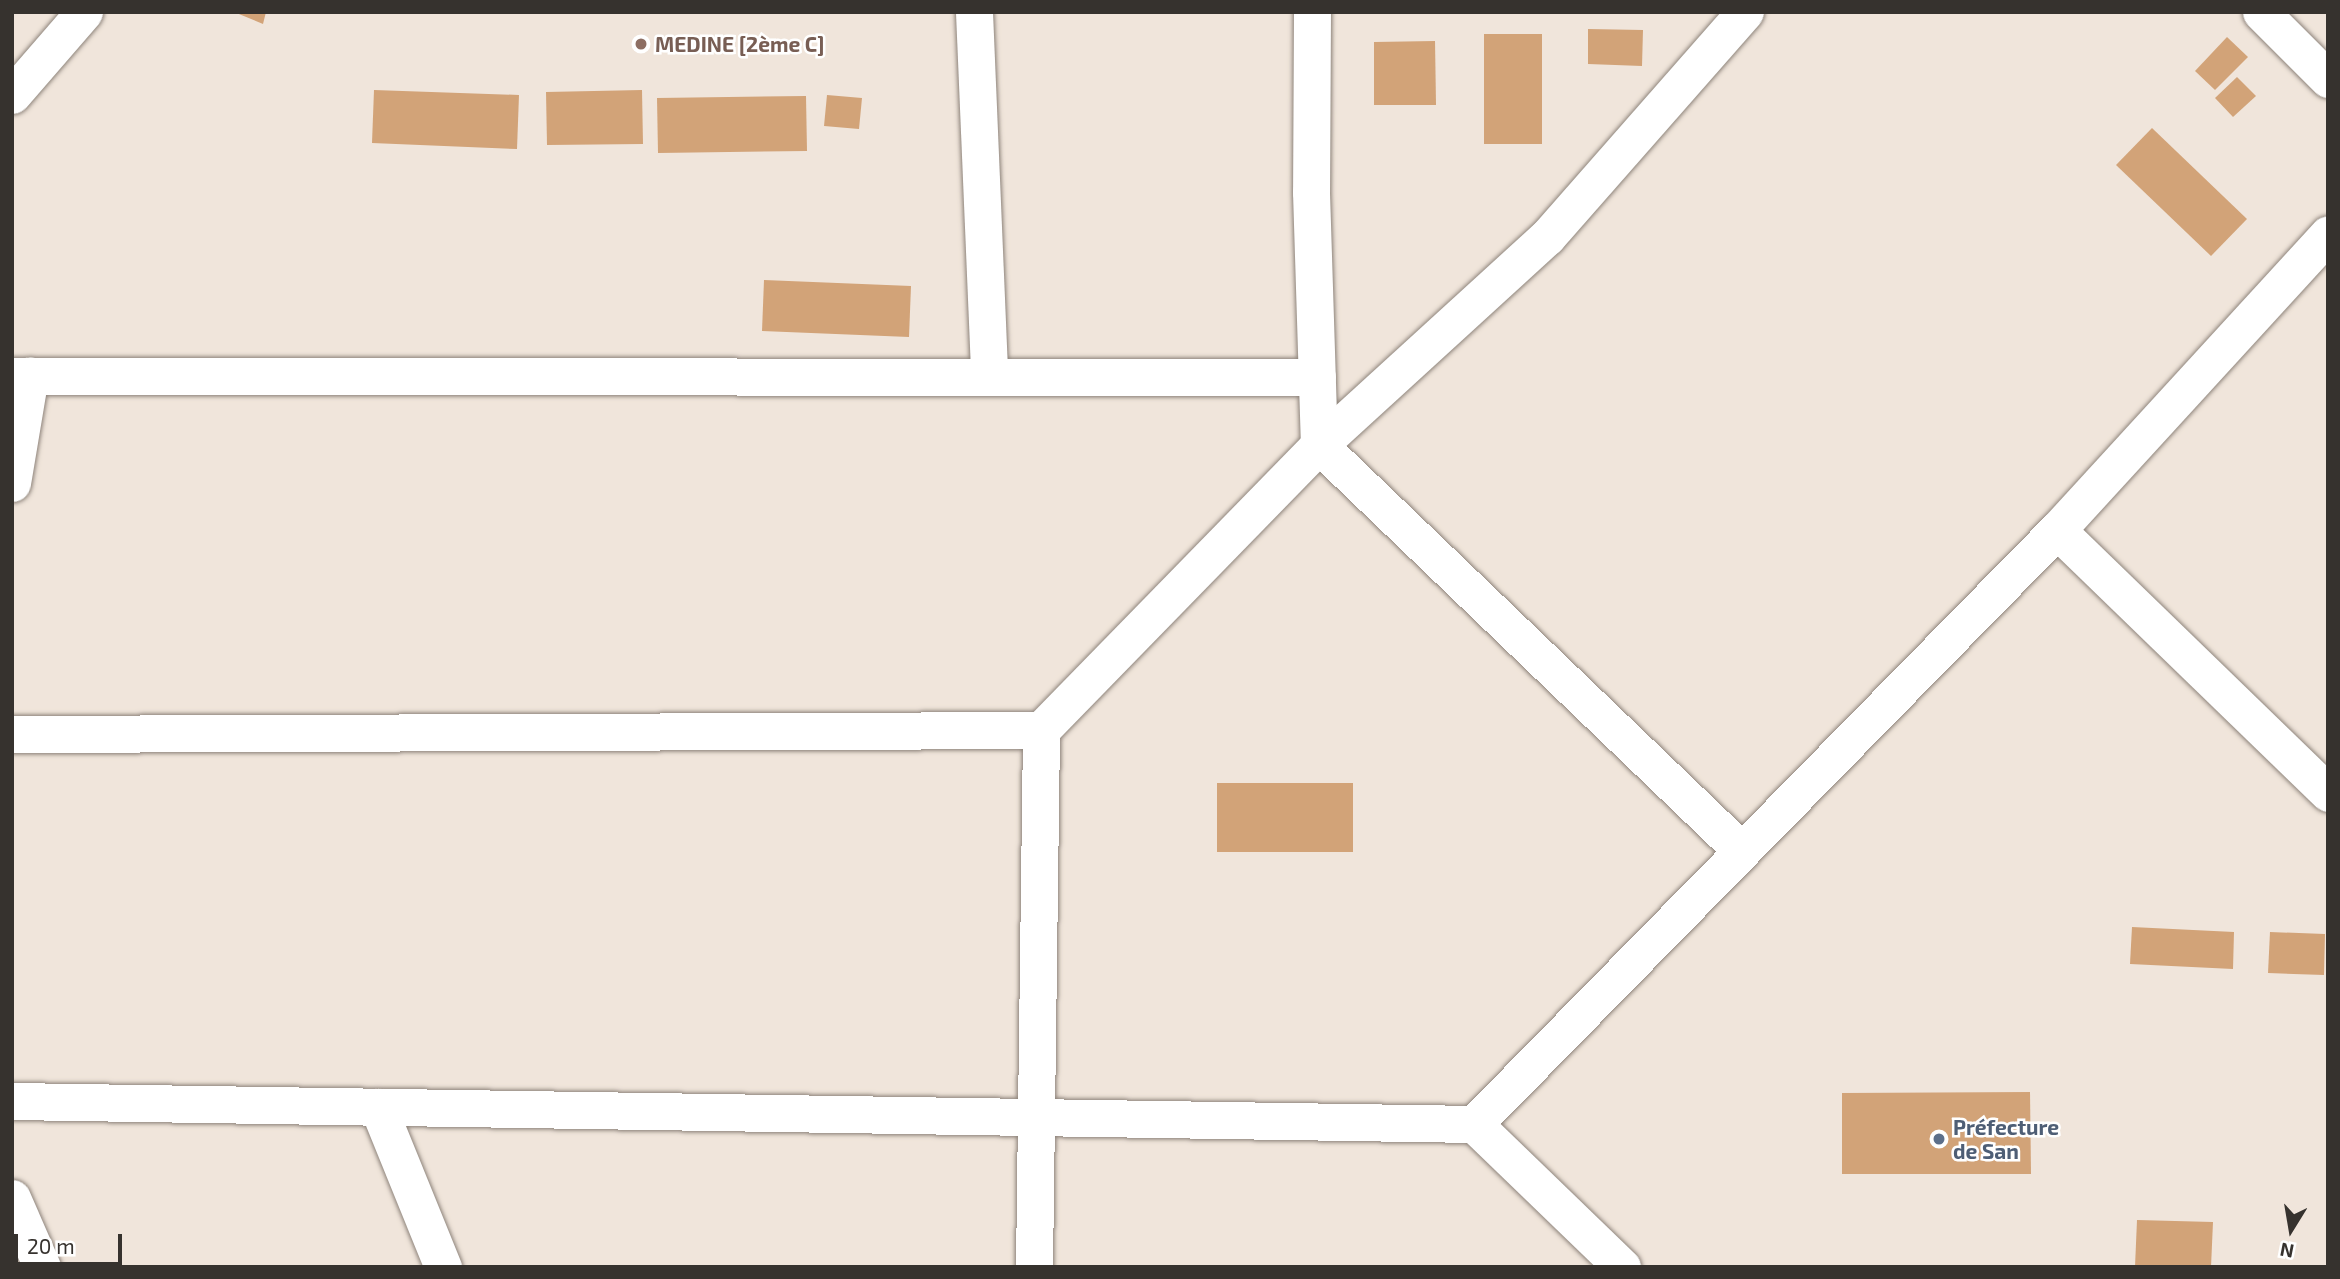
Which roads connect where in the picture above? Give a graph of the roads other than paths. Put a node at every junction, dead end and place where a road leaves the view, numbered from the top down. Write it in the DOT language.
graph roads {
  1 [pos="85,12"];
  2 [pos="974,12"];
  3 [pos="1312,12"];
  4 [pos="1745,12"];
  5 [pos="2261,12"];
  6 [pos="2328,79"];
  7 [pos="12,94"];
  8 [pos="2328,234"];
  9 [pos="989,375"];
  10 [pos="21,376"];
  11 [pos="1317,377"];
  12 [pos="1319,444"];
  13 [pos="12,483"];
  14 [pos="2057,530"];
  15 [pos="1041,730"];
  16 [pos="12,734"];
  17 [pos="2328,793"];
  18 [pos="1742,850"];
  19 [pos="12,1101"];
  20 [pos="378,1107"];
  21 [pos="1036,1117"];
  22 [pos="1474,1124"];
  23 [pos="12,1198"];
  24 [pos="42,1267"];
  25 [pos="443,1267"];
  26 [pos="1034,1267"];
  27 [pos="1622,1267"];
  1 -- 7 [label="street"];
  2 -- 9 [label="street"];
  3 -- 11 [label="street"];
  4 -- 12 [label="street"];
  5 -- 6 [label="street"];
  8 -- 14 [label="street"];
  9 -- 10 [label="street"];
  9 -- 11 [label="street"];
  10 -- 13 [label="street"];
  11 -- 12 [label="street"];
  12 -- 15 [label="street"];
  12 -- 18 [label="street"];
  14 -- 17 [label="street"];
  14 -- 18 [label="street"];
  15 -- 16 [label="street"];
  15 -- 21 [label="street"];
  18 -- 22 [label="street"];
  19 -- 20 [label="street"];
  20 -- 21 [label="street"];
  20 -- 25 [label="street"];
  21 -- 22 [label="street"];
  21 -- 26 [label="street"];
  22 -- 27 [label="street"];
  23 -- 24 [label="street"];
}
